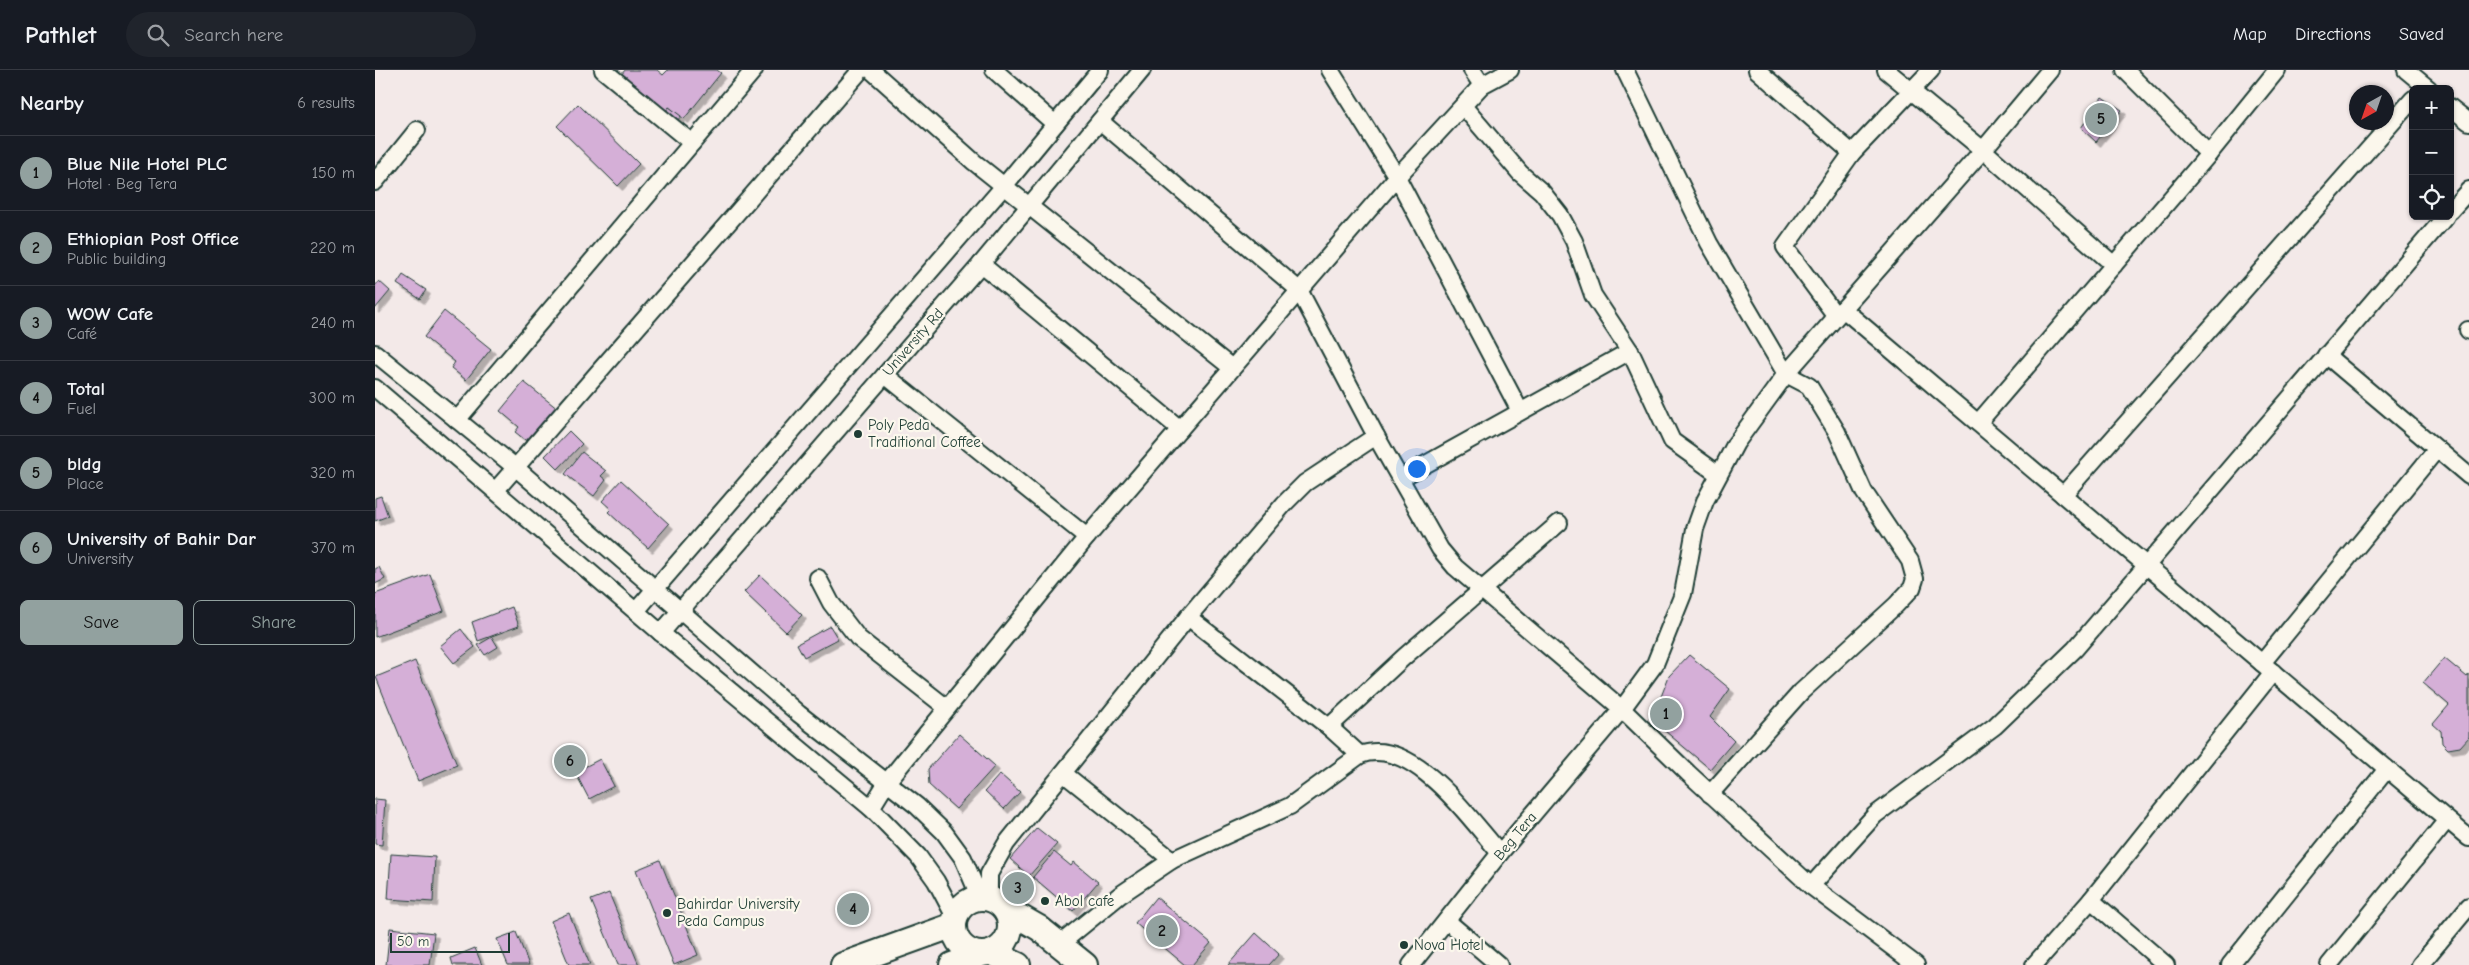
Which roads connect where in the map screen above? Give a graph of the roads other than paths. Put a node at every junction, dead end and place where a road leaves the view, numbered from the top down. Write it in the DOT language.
graph roads {
  1 [pos="603,70"];
  2 [pos="754,70"];
  3 [pos="861,70"];
  4 [pos="871,70"];
  5 [pos="994,70"];
  6 [pos="1100,70"];
  7 [pos="1142,70"];
  8 [pos="1330,70"];
  9 [pos="1472,70"];
  10 [pos="1510,70"];
  11 [pos="1625,70"];
  12 [pos="1757,70"];
  13 [pos="1886,70"];
  14 [pos="1931,70"];
  15 [pos="2050,70"];
  16 [pos="2125,70"];
  17 [pos="2277,70"];
  18 [pos="2406,70"];
  19 [pos="1482,85"];
  20 [pos="2422,85"];
  21 [pos="1913,91"];
  22 [pos="2409,104"];
  23 [pos="1463,106"];
  24 [pos="2454,110"];
  25 [pos="1100,121"];
  26 [pos="2469,122"];
  27 [pos="1055,124"];
  28 [pos="417,130"];
  29 [pos="692,142"];
  30 [pos="1983,150"];
  31 [pos="1852,153"];
  32 [pos="2209,154"];
  33 [pos="1397,178"];
  34 [pos="375,182"];
  35 [pos="1004,186"];
  36 [pos="2469,190"];
  37 [pos="1029,205"];
  38 [pos="2454,207"];
  39 [pos="2443,220"];
  40 [pos="981,264"];
  41 [pos="2115,265"];
  42 [pos="1299,290"];
  43 [pos="1840,312"];
  44 [pos="1630,351"];
  45 [pos="375,353"];
  46 [pos="2326,355"];
  47 [pos="1232,368"];
  48 [pos="1785,374"];
  49 [pos="885,375"];
  50 [pos="375,388"];
  51 [pos="1520,411"];
  52 [pos="457,420"];
  53 [pos="1978,423"];
  54 [pos="1179,429"];
  55 [pos="1376,436"];
  56 [pos="2437,448"];
  57 [pos="515,467"];
  58 [pos="1718,474"];
  59 [pos="2469,476"];
  60 [pos="1401,478"];
  61 [pos="496,490"];
  62 [pos="2063,495"];
  63 [pos="1559,523"];
  64 [pos="1087,537"];
  65 [pos="2147,565"];
  66 [pos="818,578"];
  67 [pos="655,589"];
  68 [pos="1483,589"];
  69 [pos="680,610"];
  70 [pos="636,611"];
  71 [pos="1188,617"];
  72 [pos="661,633"];
  73 [pos="2267,668"];
  74 [pos="947,708"];
  75 [pos="1623,709"];
  76 [pos="1329,727"];
  77 [pos="1360,755"];
  78 [pos="2387,769"];
  79 [pos="1063,772"];
  80 [pos="887,782"];
  81 [pos="1710,794"];
  82 [pos="871,808"];
  83 [pos="2447,820"];
  84 [pos="2469,838"];
  85 [pos="1500,853"];
  86 [pos="1172,860"];
  87 [pos="1811,886"];
  88 [pos="2091,900"];
  89 [pos="991,901"];
  90 [pos="2469,906"];
  91 [pos="954,921"];
  92 [pos="1447,921"];
  93 [pos="1060,944"];
  94 [pos="985,954"];
  95 [pos="843,965"];
  96 [pos="952,965"];
  97 [pos="1018,965"];
  98 [pos="1085,965"];
  99 [pos="1411,965"];
  100 [pos="1499,965"];
  101 [pos="1916,965"];
  102 [pos="2034,965"];
  103 [pos="2167,965"];
  104 [pos="2230,965"];
  105 [pos="2329,965"];
  106 [pos="2420,965"];
  1 -- 29 [label="street"];
  2 -- 29 [label="street"];
  3 -- 57 [label="street"];
  4 -- 35 [label="street"];
  5 -- 27 [label="street"];
  6 -- 27 [label="street"];
  7 -- 25 [label="street, University Rd"];
  8 -- 33 [label="street"];
  9 -- 19 [label="street"];
  10 -- 19 [label="street"];
  11 -- 48 [label="street"];
  12 -- 31 [label="street"];
  13 -- 21 [label="street"];
  14 -- 21 [label="street"];
  15 -- 30 [label="street, Beg Tera"];
  16 -- 32 [label="street"];
  17 -- 32 [label="street"];
  18 -- 20 [label="street"];
  19 -- 23 [label="street"];
  21 -- 30 [label="street"];
  21 -- 31 [label="street"];
  22 -- 62 [label="street"];
  23 -- 33 [label="street"];
  23 -- 44 [label="street"];
  24 -- 26 [label="street"];
  25 -- 37 [label="street, University Rd"];
  25 -- 42 [label="street"];
  27 -- 35 [label="street"];
  28 -- 34 [label="street"];
  29 -- 52 [label="street"];
  30 -- 41 [label="street"];
  30 -- 43 [label="street, Beg Tera"];
  31 -- 43 [label="street"];
  32 -- 41 [label="street"];
  33 -- 42 [label="street"];
  33 -- 51 [label="street"];
  35 -- 37 [label="street"];
  35 -- 67 [label="street"];
  36 -- 38 [label="street"];
  37 -- 40 [label="street, University Rd"];
  37 -- 47 [label="street"];
  39 -- 46 [label="street"];
  40 -- 49 [label="street, University Rd"];
  40 -- 54 [label="street"];
  41 -- 53 [label="street"];
  42 -- 47 [label="street"];
  42 -- 55 [label="street"];
  43 -- 48 [label="street, Beg Tera"];
  43 -- 53 [label="street"];
  44 -- 51 [label="street"];
  44 -- 58 [label="street"];
  45 -- 52 [label="street"];
  46 -- 56 [label="street"];
  46 -- 65 [label="street"];
  47 -- 54 [label="street"];
  48 -- 58 [label="street, Beg Tera"];
  48 -- 81 [label="street"];
  49 -- 64 [label="street"];
  49 -- 69 [label="street, University Rd"];
  50 -- 61 [label="street"];
  51 -- 60 [label="street"];
  52 -- 57 [label="street"];
  53 -- 62 [label="street"];
  54 -- 64 [label="street"];
  55 -- 60 [label="street"];
  55 -- 71 [label="street"];
  56 -- 59 [label="street"];
  56 -- 73 [label="street"];
  57 -- 61 [label="street"];
  57 -- 67 [label="street"];
  58 -- 75 [label="street, Beg Tera"];
  60 -- 68 [label="street"];
  61 -- 70 [label="street"];
  62 -- 65 [label="street"];
  63 -- 68 [label="street"];
  64 -- 74 [label="street"];
  65 -- 73 [label="street"];
  65 -- 87 [label="street"];
  66 -- 74 [label="street"];
  67 -- 69 [label="street"];
  67 -- 70 [label="street"];
  68 -- 75 [label="street"];
  68 -- 76 [label="street"];
  69 -- 72 [label="street, University Rd"];
  69 -- 80 [label="street"];
  70 -- 72 [label="street"];
  71 -- 76 [label="street"];
  71 -- 79 [label="street"];
  72 -- 82 [label="street"];
  73 -- 78 [label="street"];
  73 -- 88 [label="street"];
  74 -- 80 [label="street"];
  75 -- 81 [label="street"];
  75 -- 85 [label="street, Beg Tera"];
  76 -- 77 [label="street"];
  77 -- 85 [label="street"];
  77 -- 86 [label="street"];
  78 -- 83 [label="street"];
  78 -- 104 [label="street"];
  79 -- 86 [label="street"];
  79 -- 89 [label="street"];
  80 -- 82 [label="street"];
  80 -- 89 [label="street"];
  81 -- 87 [label="street"];
  82 -- 91 [label="street"];
  83 -- 84 [label="street"];
  83 -- 105 [label="street"];
  85 -- 92 [label="street, Beg Tera"];
  86 -- 93 [label="street"];
  87 -- 101 [label="street"];
  88 -- 102 [label="street"];
  88 -- 103 [label="street"];
  89 -- 91 [label="highway"];
  89 -- 93 [label="highway"];
  89 -- 94 [label="highway"];
  90 -- 106 [label="street"];
  91 -- 94 [label="highway"];
  91 -- 95 [label="highway"];
  92 -- 99 [label="street, Beg Tera"];
  92 -- 100 [label="street"];
  93 -- 98 [label="highway"];
  94 -- 96 [label="highway"];
  94 -- 97 [label="highway"];
}
